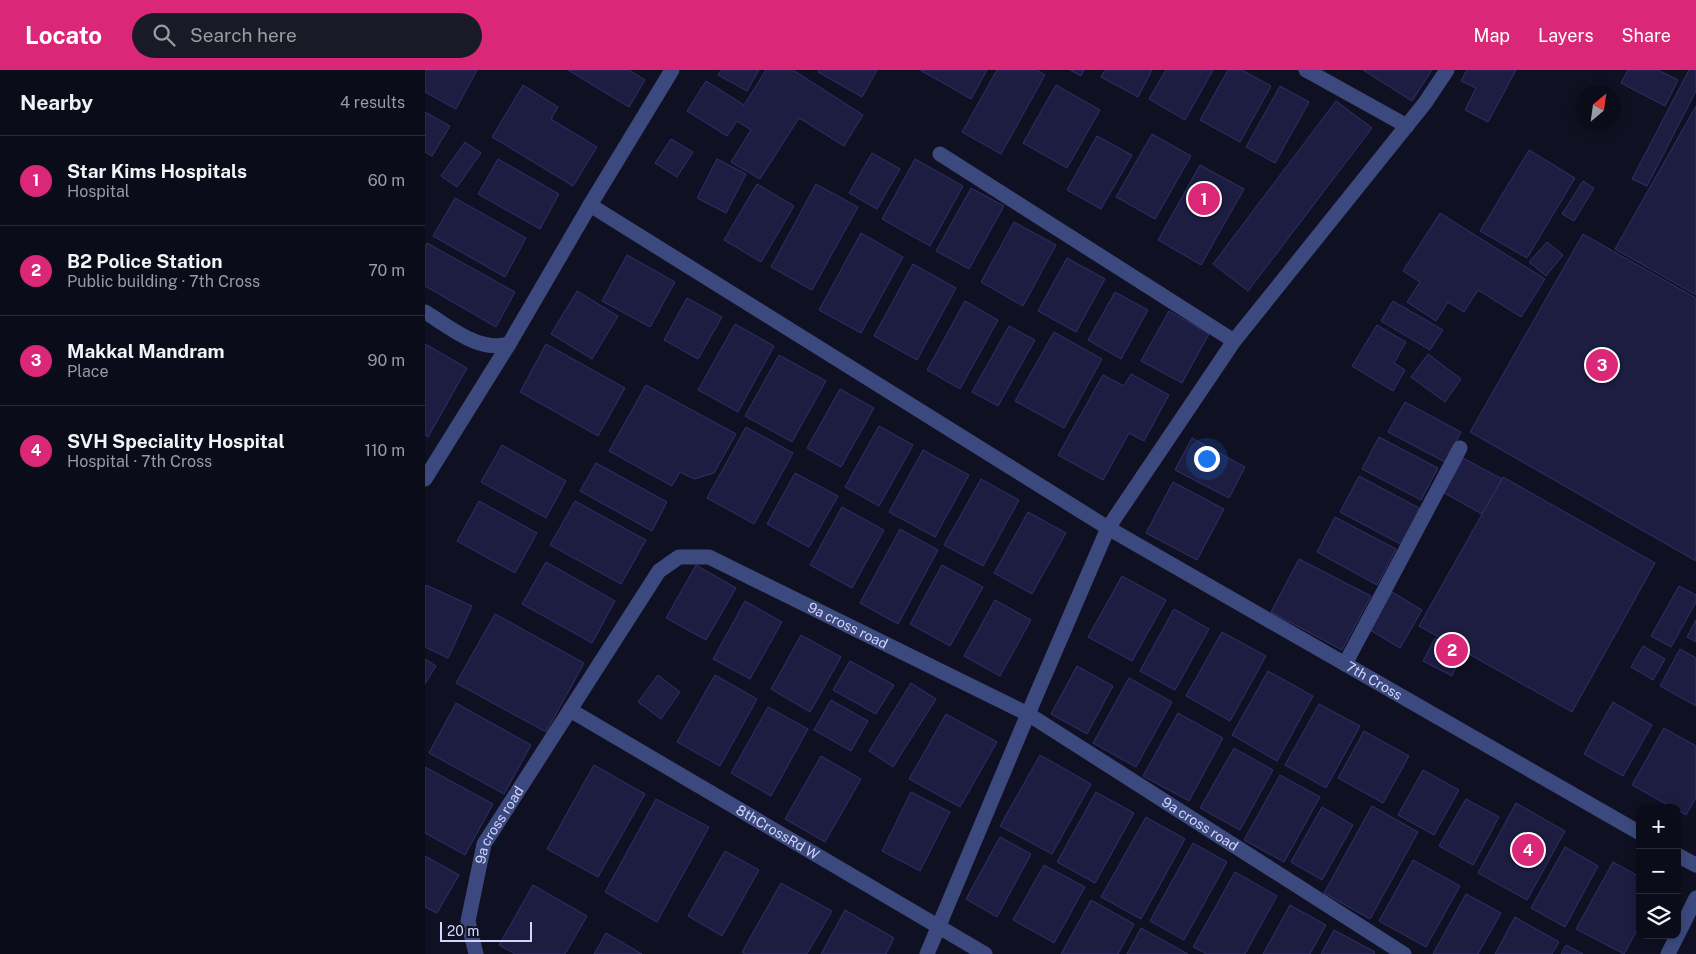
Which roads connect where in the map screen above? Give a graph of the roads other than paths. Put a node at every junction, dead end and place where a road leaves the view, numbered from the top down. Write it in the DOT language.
graph roads {
  1 [pos="672,70"];
  2 [pos="1306,70"];
  3 [pos="1447,70"];
  4 [pos="1407,126"];
  5 [pos="940,154"];
  6 [pos="590,205"];
  7 [pos="425,312"];
  8 [pos="1234,341"];
  9 [pos="509,344"];
  10 [pos="1460,448"];
  11 [pos="425,479"];
  12 [pos="1108,528"];
  13 [pos="1345,664"];
  14 [pos="570,710"];
  15 [pos="1028,714"];
  16 [pos="1636,831"];
  17 [pos="1681,857"];
  18 [pos="1696,865"];
  19 [pos="1696,898"];
  20 [pos="939,926"];
  21 [pos="476,954"];
  22 [pos="927,954"];
  23 [pos="985,954"];
  24 [pos="1404,954"];
  25 [pos="1668,954"];
  1 -- 6 [label="street"];
  2 -- 4 [label="street"];
  3 -- 4 [label="street"];
  4 -- 8 [label="street"];
  5 -- 8 [label="street"];
  6 -- 9 [label="street"];
  6 -- 12 [label="street, 7th Cross"];
  7 -- 9 [label="street"];
  8 -- 12 [label="street"];
  9 -- 11 [label="street"];
  10 -- 13 [label="street"];
  12 -- 13 [label="street, 7th Cross"];
  12 -- 15 [label="street"];
  13 -- 16 [label="street, 7th Cross"];
  14 -- 15 [label="street, 9a cross road"];
  14 -- 20 [label="street, 8thCrossRd W"];
  14 -- 21 [label="street, 9a cross road"];
  15 -- 20 [label="street"];
  15 -- 24 [label="street, 9a cross road"];
  17 -- 18 [label="street"];
  19 -- 25 [label="street"];
  20 -- 22 [label="street"];
  20 -- 23 [label="street, 8thCrossRd W"];
}
